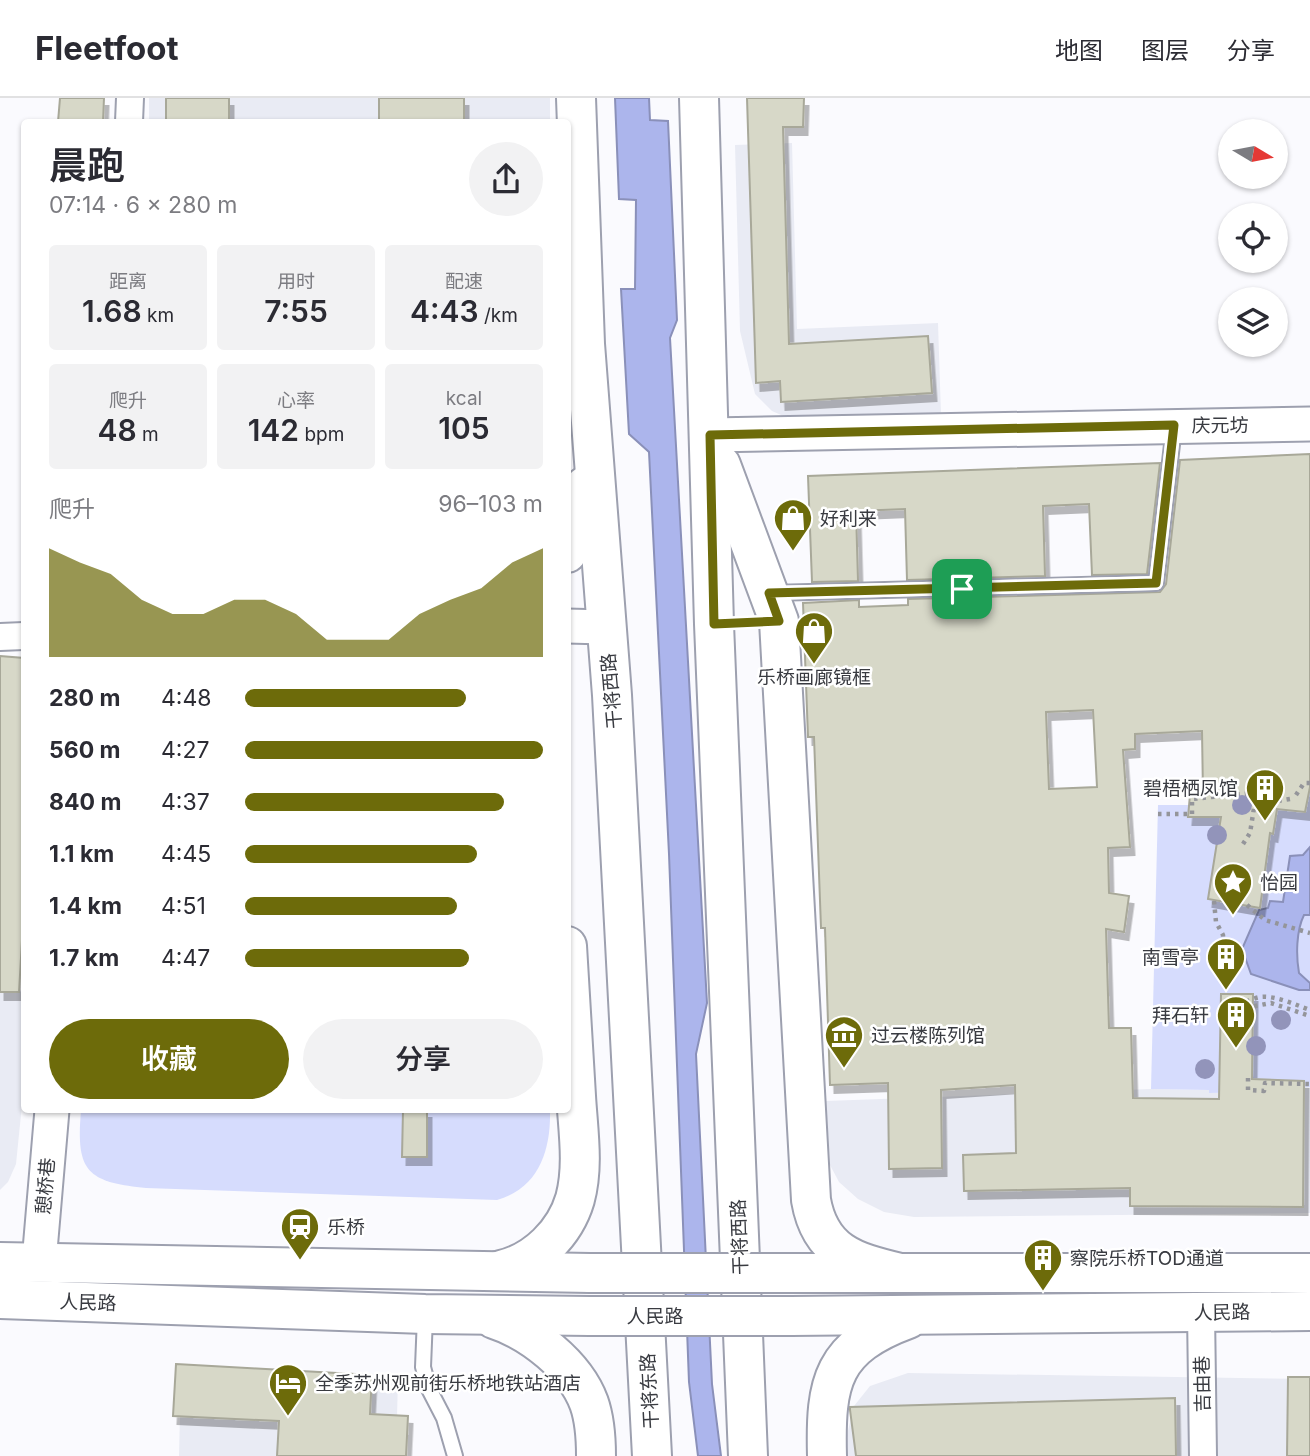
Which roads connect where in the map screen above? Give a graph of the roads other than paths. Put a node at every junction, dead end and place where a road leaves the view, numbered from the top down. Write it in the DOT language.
graph roads {
  1 [pos="130,98"];
  2 [pos="576,98"];
  3 [pos="699,98"];
  4 [pos="129,119"];
  5 [pos="1310,424"];
  6 [pos="1174,425"];
  7 [pos="710,435"];
  8 [pos="592,461"];
  9 [pos="571,538"];
  10 [pos="774,607"];
  11 [pos="714,624"];
  12 [pos="571,626"];
  13 [pos="606,627"];
  14 [pos="0,636"];
  15 [pos="21,636"];
  16 [pos="571,1011"];
  17 [pos="52,1113"];
  18 [pos="0,1262"];
  19 [pos="39,1262"];
  20 [pos="489,1272"];
  21 [pos="900,1273"];
  22 [pos="1310,1273"];
  23 [pos="644,1284"];
  24 [pos="0,1299"];
  25 [pos="1310,1311"];
  26 [pos="1201,1312"];
  27 [pos="425,1314"];
  28 [pos="482,1315"];
  29 [pos="916,1316"];
  30 [pos="455,1456"];
  31 [pos="596,1456"];
  32 [pos="652,1456"];
  33 [pos="748,1456"];
  34 [pos="827,1456"];
  35 [pos="1203,1456"];
  1 -- 4 [label="street"];
  2 -- 8 [label="main road, 干将西路"];
  3 -- 7 [label="main road, 干将西路"];
  5 -- 6 [label="street, 庆元坊"];
  6 -- 7 [label="street, 庆元坊"];
  6 -- 10 [label="lane"];
  7 -- 10 [label="main road"];
  7 -- 11 [label="main road, 干将西路"];
  8 -- 9 [label="main road"];
  8 -- 13 [label="main road, 干将西路"];
  10 -- 11 [label="main road"];
  10 -- 21 [label="main road"];
  11 -- 33 [label="main road, 干将西路"];
  12 -- 13 [label="street"];
  13 -- 23 [label="main road, 干将西路"];
  14 -- 15 [label="street"];
  16 -- 20 [label="main road"];
  17 -- 19 [label="street, 憩桥巷"];
  18 -- 19 [label="main road, 人民路"];
  19 -- 20 [label="main road, 人民路"];
  20 -- 21 [label="main road, 人民路, bridge"];
  21 -- 22 [label="main road, 人民路"];
  23 -- 32 [label="main road, 干将东路"];
  24 -- 27 [label="main road, 人民路"];
  25 -- 26 [label="main road, 人民路"];
  26 -- 29 [label="main road, 人民路"];
  26 -- 35 [label="street, 吉由巷"];
  27 -- 28 [label="main road, 人民路"];
  27 -- 30 [label="lane"];
  28 -- 29 [label="main road, 人民路, bridge"];
  28 -- 31 [label="main road"];
  29 -- 34 [label="main road"];
}
